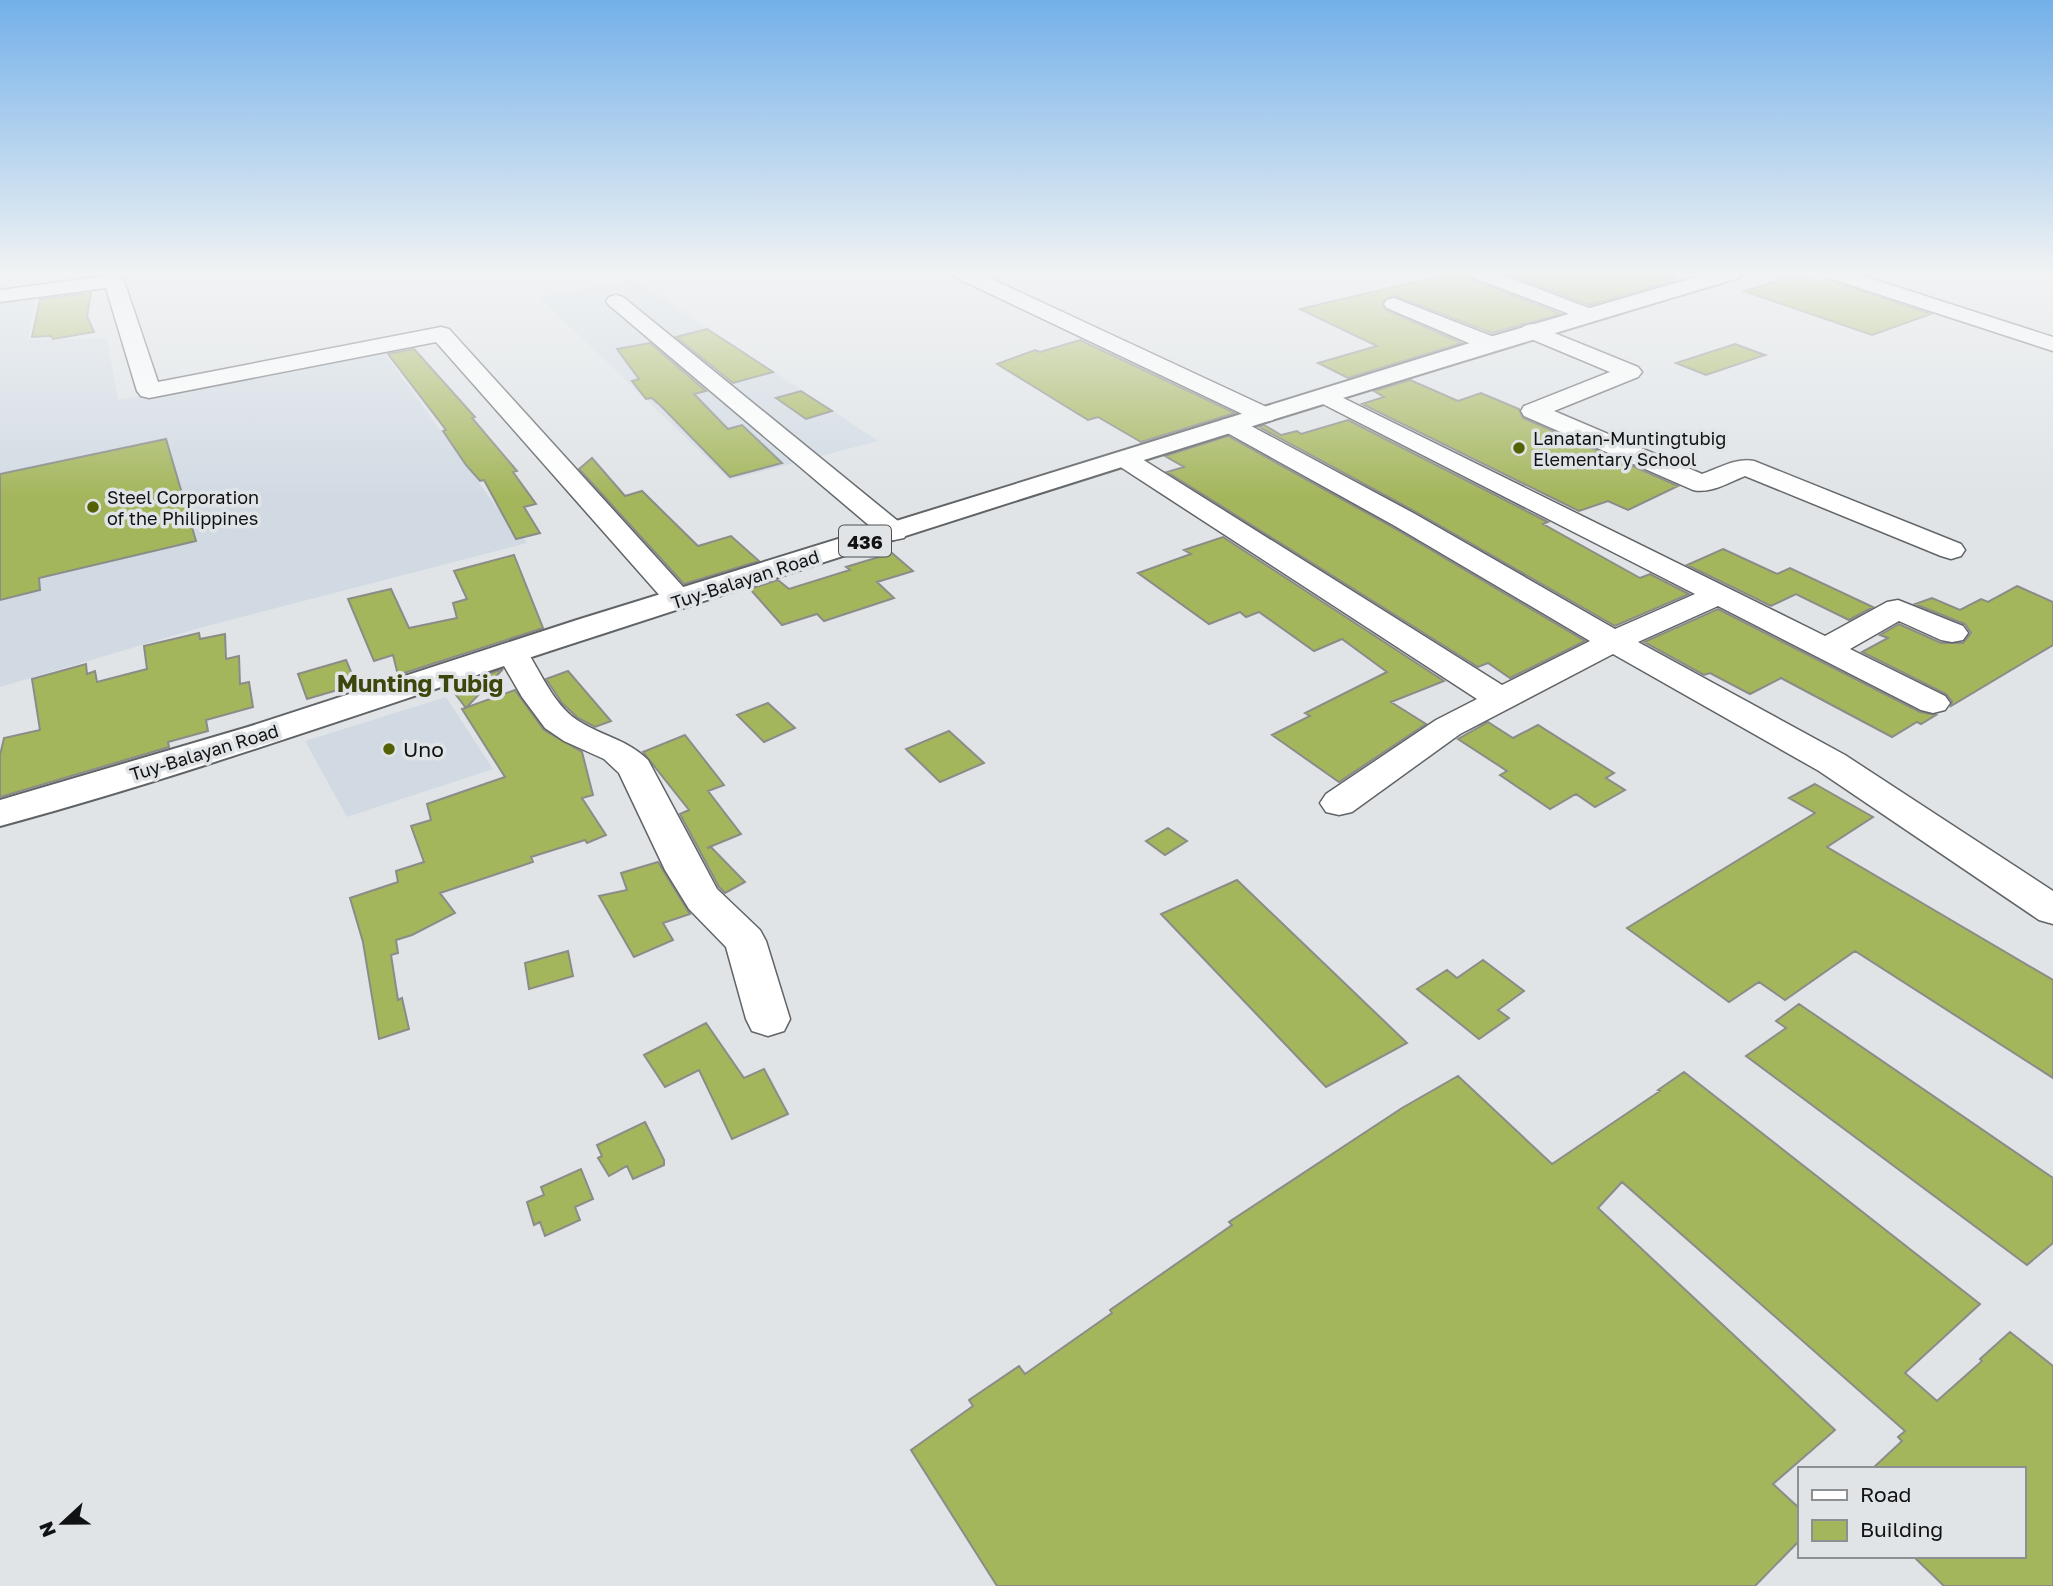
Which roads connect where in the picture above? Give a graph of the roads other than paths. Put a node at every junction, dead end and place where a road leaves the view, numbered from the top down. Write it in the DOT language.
graph roads {
  1 [pos="135,348"];
  2 [pos="369,348"];
  3 [pos="454,348"];
  4 [pos="673,348"];
  5 [pos="1121,348"];
  6 [pos="1478,348"];
  7 [pos="1573,348"];
  8 [pos="1325,396"];
  9 [pos="1264,415"];
  10 [pos="1231,425"];
  11 [pos="1125,459"];
  12 [pos="894,532"];
  13 [pos="1951,550"];
  14 [pos="1719,596"];
  15 [pos="680,600"];
  16 [pos="1952,633"];
  17 [pos="1613,641"];
  18 [pos="1826,649"];
  19 [pos="513,652"];
  20 [pos="1502,699"];
  21 [pos="1933,704"];
  22 [pos="1339,803"];
  23 [pos="0,813"];
  24 [pos="2053,910"];
  25 [pos="768,1019"];
  1 -- 2 [label="street"];
  3 -- 15 [label="street"];
  4 -- 12 [label="street"];
  5 -- 9 [label="street"];
  6 -- 8 [label="main road, Tuy-Balayan Road / 436"];
  7 -- 13 [label="street"];
  8 -- 9 [label="main road, Tuy-Balayan Road / 436"];
  8 -- 14 [label="street"];
  9 -- 10 [label="main road, Tuy-Balayan Road / 436"];
  10 -- 11 [label="main road, Tuy-Balayan Road / 436"];
  10 -- 17 [label="street"];
  11 -- 12 [label="main road, Tuy-Balayan Road / 436"];
  11 -- 20 [label="street"];
  12 -- 15 [label="main road, Tuy-Balayan Road / 436"];
  14 -- 17 [label="street"];
  14 -- 18 [label="street"];
  15 -- 19 [label="main road, Tuy-Balayan Road / 436"];
  16 -- 18 [label="street"];
  17 -- 20 [label="street"];
  17 -- 24 [label="street"];
  18 -- 21 [label="street"];
  19 -- 23 [label="main road, Tuy-Balayan Road / 436"];
  19 -- 25 [label="street"];
  20 -- 22 [label="street"];
}
